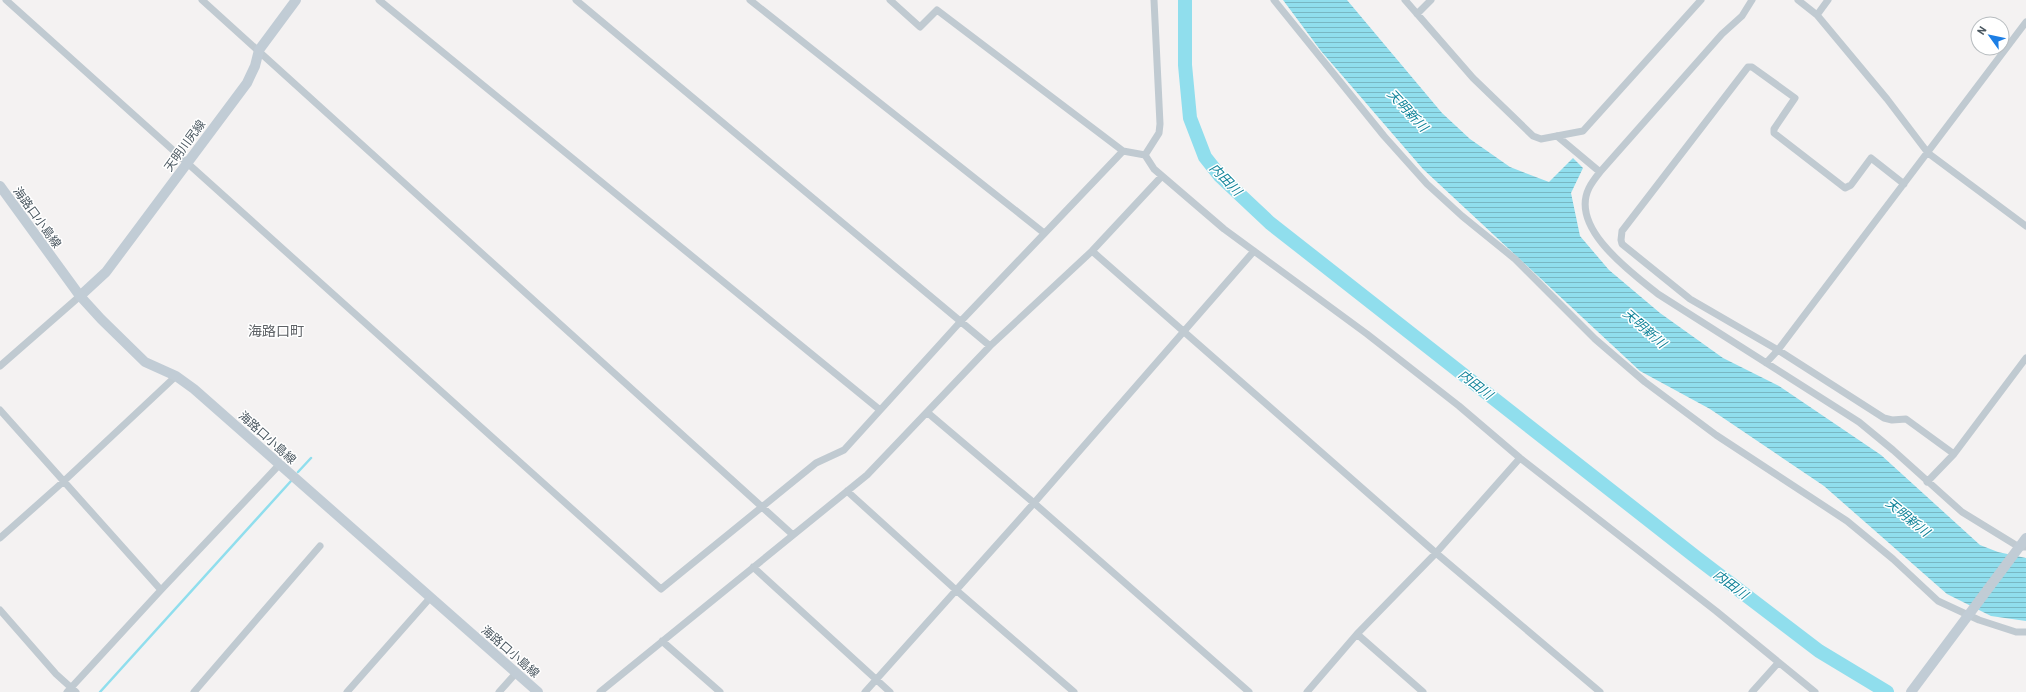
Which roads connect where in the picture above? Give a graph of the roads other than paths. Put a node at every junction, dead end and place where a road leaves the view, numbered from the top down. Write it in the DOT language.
graph roads {
  1 [pos="6,0"];
  2 [pos="202,0"];
  3 [pos="296,0"];
  4 [pos="379,0"];
  5 [pos="576,0"];
  6 [pos="750,0"];
  7 [pos="890,0"];
  8 [pos="1154,0"];
  9 [pos="1274,0"];
  10 [pos="1405,0"];
  11 [pos="1431,0"];
  12 [pos="1701,0"];
  13 [pos="1752,0"];
  14 [pos="1798,0"];
  15 [pos="1828,0"];
  16 [pos="1417,14"];
  17 [pos="1817,15"];
  18 [pos="2026,22"];
  19 [pos="259,50"];
  20 [pos="1558,136"];
  21 [pos="1123,152"];
  22 [pos="1928,152"];
  23 [pos="1144,155"];
  24 [pos="187,163"];
  25 [pos="1600,172"];
  26 [pos="1162,176"];
  27 [pos="1904,184"];
  28 [pos="0,186"];
  29 [pos="2026,226"];
  30 [pos="1044,233"];
  31 [pos="1092,250"];
  32 [pos="1254,251"];
  33 [pos="80,296"];
  34 [pos="960,321"];
  35 [pos="1184,332"];
  36 [pos="990,346"];
  37 [pos="1778,350"];
  38 [pos="2026,358"];
  39 [pos="1766,363"];
  40 [pos="0,366"];
  41 [pos="176,376"];
  42 [pos="0,410"];
  43 [pos="880,410"];
  44 [pos="928,413"];
  45 [pos="1954,454"];
  46 [pos="1520,458"];
  47 [pos="280,465"];
  48 [pos="64,481"];
  49 [pos="1926,482"];
  50 [pos="847,491"];
  51 [pos="1034,503"];
  52 [pos="762,506"];
  53 [pos="793,535"];
  54 [pos="0,538"];
  55 [pos="2026,538"];
  56 [pos="320,546"];
  57 [pos="2023,547"];
  58 [pos="1436,553"];
  59 [pos="752,568"];
  60 [pos="161,590"];
  61 [pos="956,590"];
  62 [pos="430,598"];
  63 [pos="0,610"];
  64 [pos="1968,616"];
  65 [pos="2026,632"];
  66 [pos="1357,634"];
  67 [pos="662,641"];
  68 [pos="1778,663"];
  69 [pos="516,673"];
  70 [pos="876,680"];
  71 [pos="71,691"];
  72 [pos="194,692"];
  73 [pos="347,692"];
  74 [pos="499,692"];
  75 [pos="538,692"];
  76 [pos="600,692"];
  77 [pos="720,692"];
  78 [pos="865,692"];
  79 [pos="890,692"];
  80 [pos="1074,692"];
  81 [pos="1249,692"];
  82 [pos="1307,692"];
  83 [pos="1423,692"];
  84 [pos="1600,692"];
  85 [pos="1752,692"];
  86 [pos="1815,692"];
  87 [pos="1913,692"];
  1 -- 24 [label="street"];
  2 -- 19 [label="street"];
  3 -- 19 [label="main road, 天明川尻線"];
  4 -- 43 [label="street"];
  5 -- 34 [label="street"];
  6 -- 30 [label="street"];
  7 -- 21 [label="street"];
  8 -- 23 [label="street"];
  9 -- 64 [label="street"];
  10 -- 16 [label="street"];
  11 -- 16 [label="street"];
  12 -- 20 [label="street"];
  13 -- 25 [label="street"];
  14 -- 17 [label="street"];
  15 -- 17 [label="street"];
  16 -- 20 [label="street"];
  17 -- 22 [label="street"];
  18 -- 22 [label="street"];
  19 -- 24 [label="main road, 天明川尻線"];
  19 -- 52 [label="street"];
  20 -- 25 [label="street"];
  21 -- 23 [label="street"];
  21 -- 30 [label="street"];
  22 -- 27 [label="street"];
  22 -- 29 [label="street"];
  23 -- 26 [label="street"];
  24 -- 33 [label="main road, 天明川尻線"];
  24 -- 52 [label="street"];
  25 -- 39 [label="street"];
  26 -- 31 [label="street"];
  26 -- 32 [label="street"];
  27 -- 37 [label="street"];
  27 -- 37 [label="street"];
  28 -- 33 [label="main road, 海路口小島線"];
  30 -- 34 [label="street"];
  31 -- 35 [label="street"];
  31 -- 36 [label="street"];
  32 -- 35 [label="street"];
  32 -- 46 [label="street"];
  33 -- 40 [label="street"];
  33 -- 41 [label="main road, 海路口小島線"];
  34 -- 36 [label="street"];
  34 -- 43 [label="street"];
  35 -- 51 [label="street"];
  35 -- 58 [label="street"];
  36 -- 44 [label="street"];
  37 -- 39 [label="street"];
  37 -- 45 [label="street"];
  38 -- 45 [label="street"];
  39 -- 49 [label="street"];
  41 -- 47 [label="main road, 海路口小島線"];
  41 -- 48 [label="street"];
  42 -- 48 [label="street"];
  43 -- 52 [label="street"];
  44 -- 50 [label="street"];
  44 -- 51 [label="street"];
  45 -- 49 [label="street"];
  46 -- 58 [label="street"];
  46 -- 68 [label="street"];
  47 -- 60 [label="street"];
  47 -- 62 [label="main road, 海路口小島線"];
  48 -- 54 [label="street"];
  48 -- 60 [label="street"];
  49 -- 57 [label="street"];
  50 -- 53 [label="street"];
  50 -- 61 [label="street"];
  51 -- 61 [label="street"];
  51 -- 81 [label="street"];
  52 -- 53 [label="street"];
  53 -- 59 [label="street"];
  55 -- 57 [label="main road"];
  56 -- 72 [label="street"];
  57 -- 64 [label="main road"];
  58 -- 66 [label="street"];
  58 -- 84 [label="street"];
  59 -- 67 [label="street"];
  59 -- 70 [label="street"];
  60 -- 71 [label="street"];
  61 -- 70 [label="street"];
  61 -- 80 [label="street"];
  62 -- 69 [label="main road, 海路口小島線"];
  62 -- 73 [label="street"];
  63 -- 71 [label="street"];
  64 -- 65 [label="street"];
  64 -- 87 [label="main road"];
  66 -- 82 [label="street"];
  66 -- 83 [label="street"];
  67 -- 76 [label="street"];
  67 -- 77 [label="street"];
  68 -- 85 [label="street"];
  68 -- 86 [label="street"];
  69 -- 74 [label="street"];
  69 -- 75 [label="main road, 海路口小島線"];
  70 -- 78 [label="street"];
  70 -- 79 [label="street"];
}
